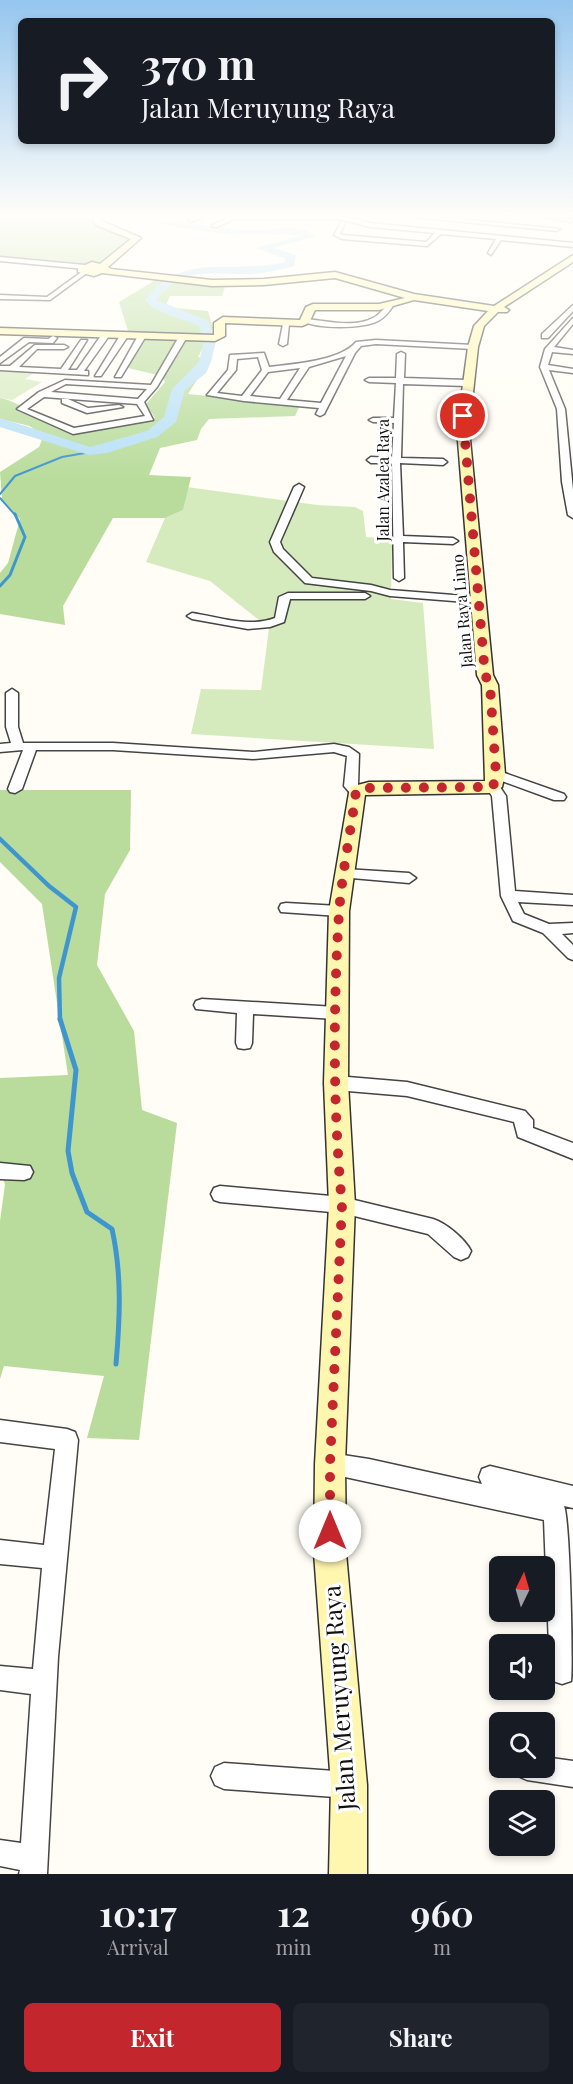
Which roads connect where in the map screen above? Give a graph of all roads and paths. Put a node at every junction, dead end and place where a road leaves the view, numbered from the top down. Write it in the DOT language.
graph roads {
  1 [pos="396,304"];
  2 [pos="398,304"];
  3 [pos="467,304"];
  4 [pos="507,304"];
  5 [pos="507,304"];
  6 [pos="573,307"];
  7 [pos="500,309"];
  8 [pos="573,320"];
  9 [pos="306,321"];
  10 [pos="283,324"];
  11 [pos="0,331"];
  12 [pos="560,334"];
  13 [pos="105,336"];
  14 [pos="124,336"];
  15 [pos="142,336"];
  16 [pos="545,336"];
  17 [pos="573,336"];
  18 [pos="53,338"];
  19 [pos="188,338"];
  20 [pos="84,342"];
  21 [pos="281,344"];
  22 [pos="482,344"];
  23 [pos="9,345"];
  24 [pos="18,345"];
  25 [pos="549,349"];
  26 [pos="352,352"];
  27 [pos="573,352"];
  28 [pos="401,354"];
  29 [pos="57,355"];
  30 [pos="0,361"];
  31 [pos="51,363"];
  32 [pos="306,365"];
  33 [pos="544,367"];
  34 [pos="0,368"];
  35 [pos="12,369"];
  36 [pos="266,370"];
  37 [pos="44,371"];
  38 [pos="573,371"];
  39 [pos="63,372"];
  40 [pos="79,373"];
  41 [pos="98,374"];
  42 [pos="118,375"];
  43 [pos="399,381"];
  44 [pos="467,383"];
  45 [pos="155,384"];
  46 [pos="42,394"];
  47 [pos="244,399"];
  48 [pos="282,402"];
  49 [pos="140,403"];
  50 [pos="324,406"];
  51 [pos="560,407"];
  52 [pos="573,409"];
  53 [pos="319,416"];
  54 [pos="373,420"];
  55 [pos="397,421"];
  56 [pos="478,426"];
  57 [pos="569,446"];
  58 [pos="371,460"];
  59 [pos="396,461"];
  60 [pos="462,466"];
  61 [pos="570,482"];
  62 [pos="300,487"];
  63 [pos="573,515"];
  64 [pos="397,539"];
  65 [pos="453,541"];
  66 [pos="399,578"];
  67 [pos="485,586"];
  68 [pos="390,593"];
  69 [pos="192,616"];
  70 [pos="12,693"];
  71 [pos="24,746"];
  72 [pos="0,748"];
  73 [pos="494,780"];
  74 [pos="15,789"];
  75 [pos="356,791"];
  76 [pos="559,797"];
  77 [pos="345,874"];
  78 [pos="409,878"];
  79 [pos="508,896"];
  80 [pos="573,900"];
  81 [pos="286,908"];
  82 [pos="339,911"];
  83 [pos="573,928"];
  84 [pos="548,929"];
  85 [pos="573,954"];
  86 [pos="202,1005"];
  87 [pos="245,1008"];
  88 [pos="336,1013"];
  89 [pos="244,1043"];
  90 [pos="336,1083"];
  91 [pos="573,1151"];
  92 [pos="0,1171"];
  93 [pos="24,1172"];
  94 [pos="220,1194"];
  95 [pos="342,1205"];
  96 [pos="461,1251"];
  97 [pos="0,1431"];
  98 [pos="330,1464"];
  99 [pos="490,1477"];
  100 [pos="573,1497"];
  101 [pos="0,1552"];
  102 [pos="53,1557"];
  103 [pos="562,1672"];
  104 [pos="0,1678"];
  105 [pos="43,1683"];
  106 [pos="555,1771"];
  107 [pos="573,1774"];
  108 [pos="224,1776"];
  109 [pos="349,1785"];
  110 [pos="0,1853"];
  111 [pos="34,1867"];
  112 [pos="348,1874"];
  1 -- 9 [label="main road"];
  2 -- 9 [label="street"];
  3 -- 7 [label="main road"];
  4 -- 7 [label="main road, Jalan Raya Limo"];
  5 -- 7 [label="main road, Jalan Raya Limo"];
  6 -- 16 [label="street"];
  7 -- 22 [label="main road, Jalan Raya Limo"];
  7 -- 22 [label="main road, Jalan Raya Limo"];
  8 -- 12 [label="street"];
  9 -- 10 [label="main road"];
  10 -- 19 [label="main road"];
  10 -- 21 [label="street"];
  11 -- 13 [label="main road"];
  12 -- 17 [label="street"];
  12 -- 25 [label="street"];
  13 -- 14 [label="main road"];
  13 -- 40 [label="street"];
  14 -- 15 [label="main road"];
  14 -- 41 [label="street"];
  15 -- 19 [label="main road"];
  15 -- 42 [label="street"];
  18 -- 24 [label="street"];
  19 -- 45 [label="street"];
  20 -- 39 [label="street"];
  22 -- 26 [label="street"];
  22 -- 44 [label="main road, Jalan Raya Limo"];
  22 -- 56 [label="main road, Jalan Raya Limo"];
  23 -- 24 [label="street"];
  24 -- 30 [label="street"];
  25 -- 27 [label="street"];
  25 -- 33 [label="street"];
  26 -- 32 [label="street"];
  26 -- 50 [label="street"];
  28 -- 43 [label="street, Jalan Azalea Raya"];
  29 -- 35 [label="street"];
  31 -- 37 [label="street"];
  32 -- 36 [label="street"];
  32 -- 48 [label="street"];
  33 -- 38 [label="street"];
  33 -- 51 [label="street"];
  34 -- 35 [label="street"];
  35 -- 37 [label="street"];
  36 -- 47 [label="street"];
  36 -- 47 [label="street"];
  37 -- 39 [label="street"];
  39 -- 40 [label="street"];
  40 -- 41 [label="street"];
  41 -- 42 [label="street"];
  42 -- 45 [label="street"];
  43 -- 44 [label="street"];
  43 -- 55 [label="street, Jalan Azalea Raya"];
  44 -- 60 [label="main road, Jalan Raya Limo"];
  45 -- 46 [label="street"];
  45 -- 49 [label="street"];
  46 -- 49 [label="street"];
  46 -- 49 [label="street"];
  47 -- 48 [label="street"];
  48 -- 50 [label="street"];
  50 -- 53 [label="street"];
  51 -- 52 [label="street"];
  51 -- 57 [label="street"];
  54 -- 55 [label="street"];
  55 -- 59 [label="street, Jalan Azalea Raya"];
  57 -- 61 [label="street"];
  58 -- 59 [label="street"];
  59 -- 60 [label="street"];
  59 -- 64 [label="street, Jalan Azalea Raya"];
  60 -- 67 [label="main road, Jalan Raya Limo"];
  61 -- 63 [label="street"];
  62 -- 68 [label="street"];
  64 -- 65 [label="street"];
  64 -- 66 [label="street, Jalan Azalea Raya"];
  67 -- 68 [label="street"];
  67 -- 73 [label="main road, Jalan Raya Limo"];
  68 -- 69 [label="street"];
  70 -- 71 [label="street"];
  71 -- 72 [label="street"];
  71 -- 74 [label="street"];
  71 -- 75 [label="street"];
  73 -- 75 [label="main road"];
  73 -- 76 [label="street"];
  73 -- 79 [label="street"];
  75 -- 77 [label="main road, Jalan Meruyung Raya"];
  77 -- 78 [label="street"];
  77 -- 82 [label="main road, Jalan Meruyung Raya"];
  79 -- 80 [label="street"];
  79 -- 84 [label="street"];
  81 -- 82 [label="street"];
  82 -- 88 [label="main road, Jalan Meruyung Raya"];
  83 -- 84 [label="street"];
  84 -- 85 [label="street"];
  86 -- 87 [label="street"];
  87 -- 88 [label="street"];
  87 -- 89 [label="street"];
  88 -- 90 [label="main road, Jalan Meruyung Raya"];
  90 -- 91 [label="street"];
  90 -- 95 [label="main road, Jalan Meruyung Raya"];
  92 -- 93 [label="street"];
  94 -- 95 [label="street"];
  95 -- 96 [label="street"];
  95 -- 98 [label="main road, Jalan Meruyung Raya"];
  97 -- 102 [label="street"];
  98 -- 103 [label="street"];
  98 -- 109 [label="main road, Jalan Meruyung Raya"];
  99 -- 100 [label="street"];
  101 -- 102 [label="street"];
  102 -- 105 [label="street"];
  104 -- 105 [label="street"];
  105 -- 111 [label="street"];
  106 -- 107 [label="street"];
  108 -- 109 [label="street"];
  109 -- 112 [label="main road, Jalan Meruyung Raya"];
  110 -- 111 [label="street"];
}
